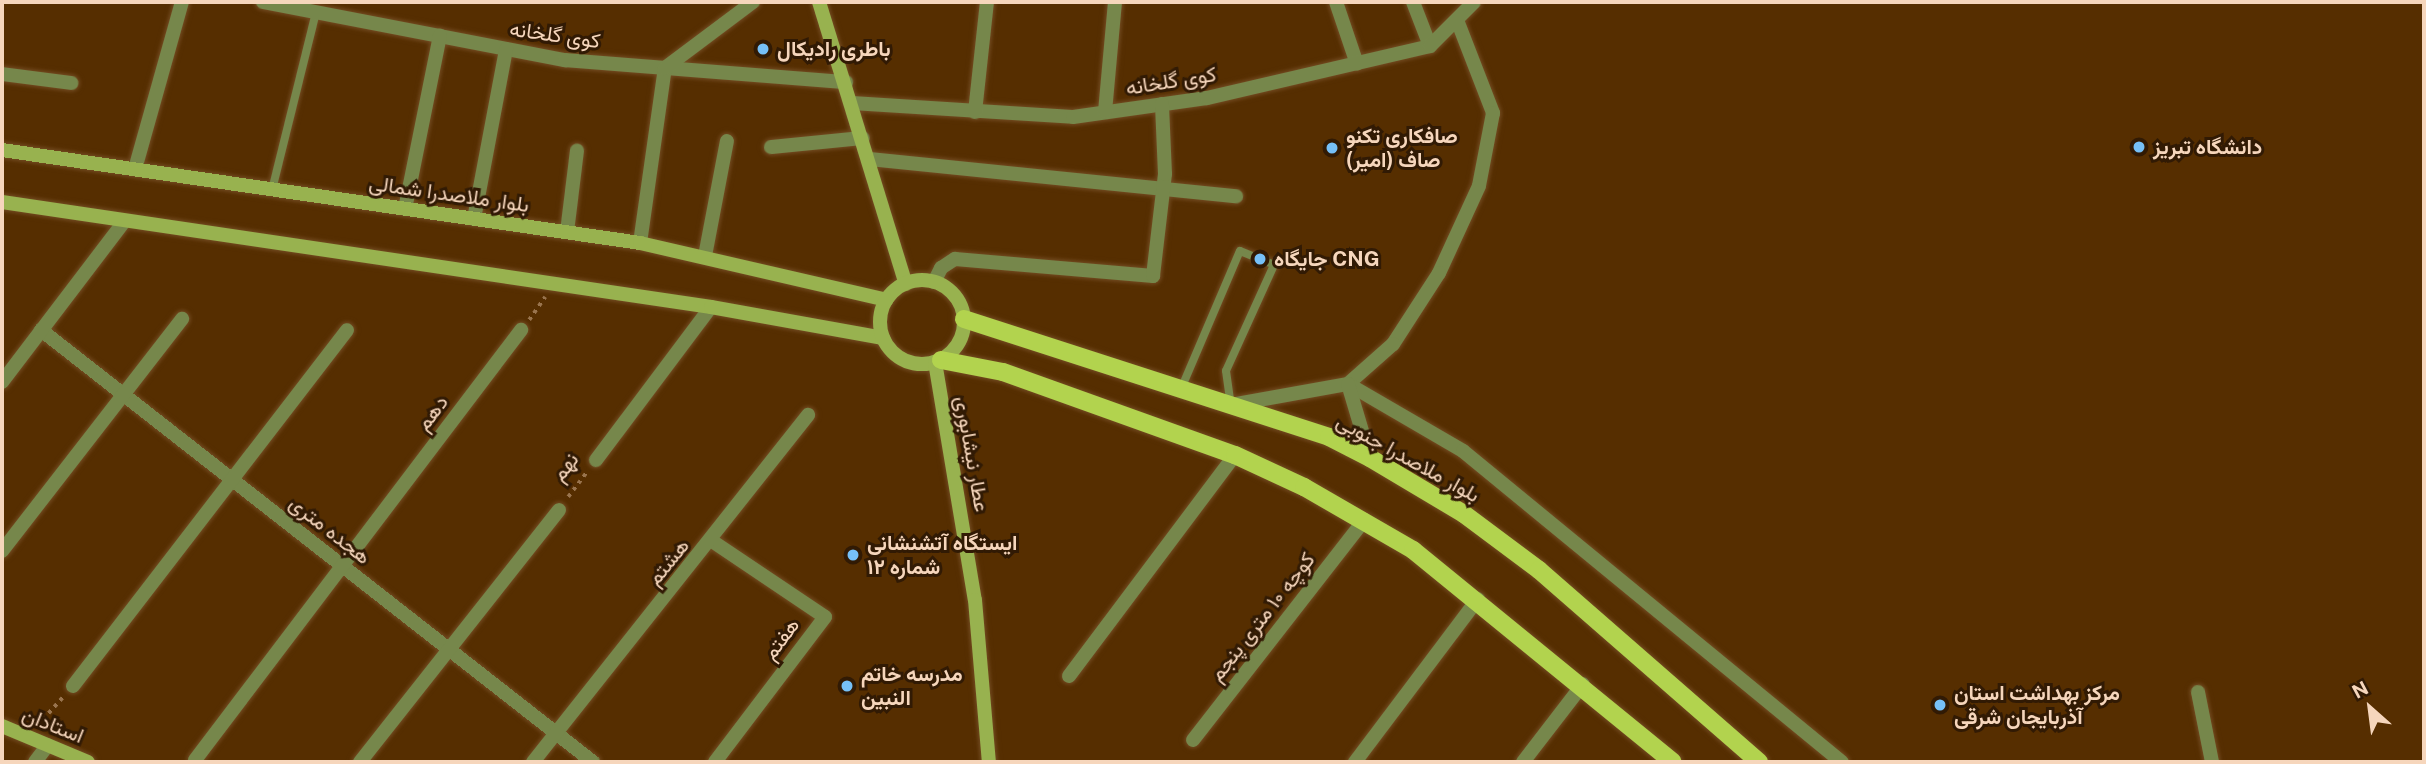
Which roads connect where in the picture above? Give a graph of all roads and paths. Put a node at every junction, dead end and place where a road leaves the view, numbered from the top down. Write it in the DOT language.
graph roads {
  1 [pos="182,2"];
  2 [pos="263,2"];
  3 [pos="753,2"];
  4 [pos="818,2"];
  5 [pos="987,2"];
  6 [pos="1115,2"];
  7 [pos="1336,2"];
  8 [pos="1413,2"];
  9 [pos="1475,2"];
  10 [pos="316,12"];
  11 [pos="1457,20"];
  12 [pos="440,36"];
  13 [pos="1430,46"];
  14 [pos="506,49"];
  15 [pos="1357,64"];
  16 [pos="665,68"];
  17 [pos="2,74"];
  18 [pos="846,82"];
  19 [pos="71,83"];
  20 [pos="852,103"];
  21 [pos="1162,104"];
  22 [pos="975,112"];
  23 [pos="1105,113"];
  24 [pos="863,138"];
  25 [pos="727,141"];
  26 [pos="771,147"];
  27 [pos="2,150"];
  28 [pos="576,151"];
  29 [pos="869,159"];
  30 [pos="135,169"];
  31 [pos="1164,189"];
  32 [pos="272,190"];
  33 [pos="1236,197"];
  34 [pos="2,202"];
  35 [pos="404,209"];
  36 [pos="474,219"];
  37 [pos="124,222"];
  38 [pos="567,232"];
  39 [pos="640,243"];
  40 [pos="705,256"];
  41 [pos="934,282"];
  42 [pos="554,284"];
  43 [pos="906,284"];
  44 [pos="887,300"];
  45 [pos="711,307"];
  46 [pos="182,319"];
  47 [pos="964,319"];
  48 [pos="41,330"];
  49 [pos="347,330"];
  50 [pos="522,330"];
  51 [pos="883,338"];
  52 [pos="938,361"];
  53 [pos="2,382"];
  54 [pos="1348,384"];
  55 [pos="1181,389"];
  56 [pos="124,395"];
  57 [pos="1231,405"];
  58 [pos="807,415"];
  59 [pos="1235,455"];
  60 [pos="1370,458"];
  61 [pos="596,460"];
  62 [pos="230,478"];
  63 [pos="559,510"];
  64 [pos="1364,520"];
  65 [pos="712,541"];
  66 [pos="2,551"];
  67 [pos="341,566"];
  68 [pos="1478,599"];
  69 [pos="448,649"];
  70 [pos="1069,676"];
  71 [pos="1583,684"];
  72 [pos="73,686"];
  73 [pos="2197,692"];
  74 [pos="2,726"];
  75 [pos="556,732"];
  76 [pos="28,737"];
  77 [pos="1193,740"];
  78 [pos="48,745"];
  79 [pos="195,760"];
  80 [pos="35,762"];
  81 [pos="88,762"];
  82 [pos="360,762"];
  83 [pos="533,762"];
  84 [pos="593,762"];
  85 [pos="715,762"];
  86 [pos="989,762"];
  87 [pos="1355,762"];
  88 [pos="1523,762"];
  89 [pos="1673,762"];
  90 [pos="1759,762"];
  91 [pos="1843,762"];
  92 [pos="2212,762"];
  1 -- 30 [label="street"];
  2 -- 10 [label="street, کوی گلخانه"];
  3 -- 16 [label="street"];
  4 -- 18 [label="main road"];
  5 -- 22 [label="street"];
  6 -- 23 [label="street"];
  7 -- 15 [label="street"];
  8 -- 13 [label="street"];
  9 -- 11 [label="street"];
  10 -- 12 [label="street, کوی گلخانه"];
  10 -- 32 [label="lane"];
  11 -- 13 [label="street"];
  11 -- 54 [label="street"];
  12 -- 14 [label="street, کوی گلخانه"];
  12 -- 35 [label="street"];
  13 -- 15 [label="street, کوی گلخانه"];
  14 -- 16 [label="street, کوی گلخانه"];
  14 -- 36 [label="street"];
  15 -- 21 [label="street, کوی گلخانه"];
  16 -- 18 [label="street, کوی گلخانه"];
  16 -- 39 [label="street"];
  17 -- 19 [label="street"];
  18 -- 20 [label="main road"];
  20 -- 22 [label="street, کوی گلخانه"];
  20 -- 24 [label="main road"];
  21 -- 23 [label="street, کوی گلخانه"];
  21 -- 31 [label="street"];
  22 -- 23 [label="street, کوی گلخانه"];
  24 -- 26 [label="street"];
  24 -- 29 [label="main road"];
  25 -- 40 [label="street"];
  27 -- 30 [label="main road, بلوار ملاصدرا شمالی"];
  28 -- 38 [label="street"];
  29 -- 31 [label="street"];
  29 -- 43 [label="main road"];
  30 -- 32 [label="main road, بلوار ملاصدرا شمالی"];
  31 -- 33 [label="street"];
  31 -- 41 [label="street"];
  32 -- 35 [label="main road, بلوار ملاصدرا شمالی"];
  34 -- 37 [label="main road"];
  35 -- 36 [label="main road, بلوار ملاصدرا شمالی"];
  36 -- 38 [label="main road, بلوار ملاصدرا شمالی"];
  37 -- 42 [label="main road"];
  37 -- 48 [label="street"];
  38 -- 39 [label="main road, بلوار ملاصدرا شمالی"];
  39 -- 40 [label="main road, بلوار ملاصدرا شمالی"];
  40 -- 44 [label="main road, بلوار ملاصدرا شمالی"];
  41 -- 43 [label="main road"];
  41 -- 47 [label="main road"];
  42 -- 45 [label="main road"];
  42 -- 50 [label="path"];
  43 -- 44 [label="main road"];
  44 -- 51 [label="main road"];
  45 -- 51 [label="main road"];
  45 -- 61 [label="street, نهم"];
  46 -- 56 [label="street"];
  47 -- 52 [label="main road"];
  47 -- 55 [label="main road, بلوار ملاصدرا جنوبی"];
  48 -- 53 [label="street"];
  48 -- 56 [label="street, هجده متری"];
  49 -- 62 [label="street"];
  50 -- 67 [label="street, دهم"];
  51 -- 52 [label="main road"];
  52 -- 59 [label="main road"];
  52 -- 86 [label="main road, عطار نیشابوری"];
  54 -- 57 [label="street"];
  54 -- 60 [label="street"];
  54 -- 91 [label="street"];
  55 -- 57 [label="main road, بلوار ملاصدرا جنوبی"];
  55 -- 57 [label="lane"];
  56 -- 62 [label="street, هجده متری"];
  56 -- 66 [label="street"];
  57 -- 60 [label="main road, بلوار ملاصدرا جنوبی"];
  58 -- 65 [label="street, هشتم"];
  59 -- 64 [label="main road"];
  59 -- 70 [label="street"];
  60 -- 90 [label="main road, بلوار ملاصدرا جنوبی"];
  61 -- 63 [label="path, نهم"];
  62 -- 67 [label="street, هجده متری"];
  62 -- 72 [label="street"];
  63 -- 69 [label="street, نهم"];
  64 -- 68 [label="main road"];
  64 -- 77 [label="street, کوچه ۱۰ متری پنجم"];
  65 -- 75 [label="street, هشتم"];
  65 -- 85 [label="street, هفتم"];
  67 -- 69 [label="street, هجده متری"];
  67 -- 79 [label="street, دهم"];
  68 -- 71 [label="main road"];
  68 -- 87 [label="street"];
  69 -- 75 [label="street, هجده متری"];
  69 -- 82 [label="street, نهم"];
  71 -- 88 [label="street"];
  71 -- 89 [label="main road"];
  72 -- 76 [label="path"];
  73 -- 92 [label="street"];
  74 -- 76 [label="main road, استادان"];
  75 -- 83 [label="street, هشتم"];
  75 -- 84 [label="street, هجده متری"];
  76 -- 78 [label="main road, استادان"];
  78 -- 80 [label="street"];
  78 -- 81 [label="main road, استادان"];
}
